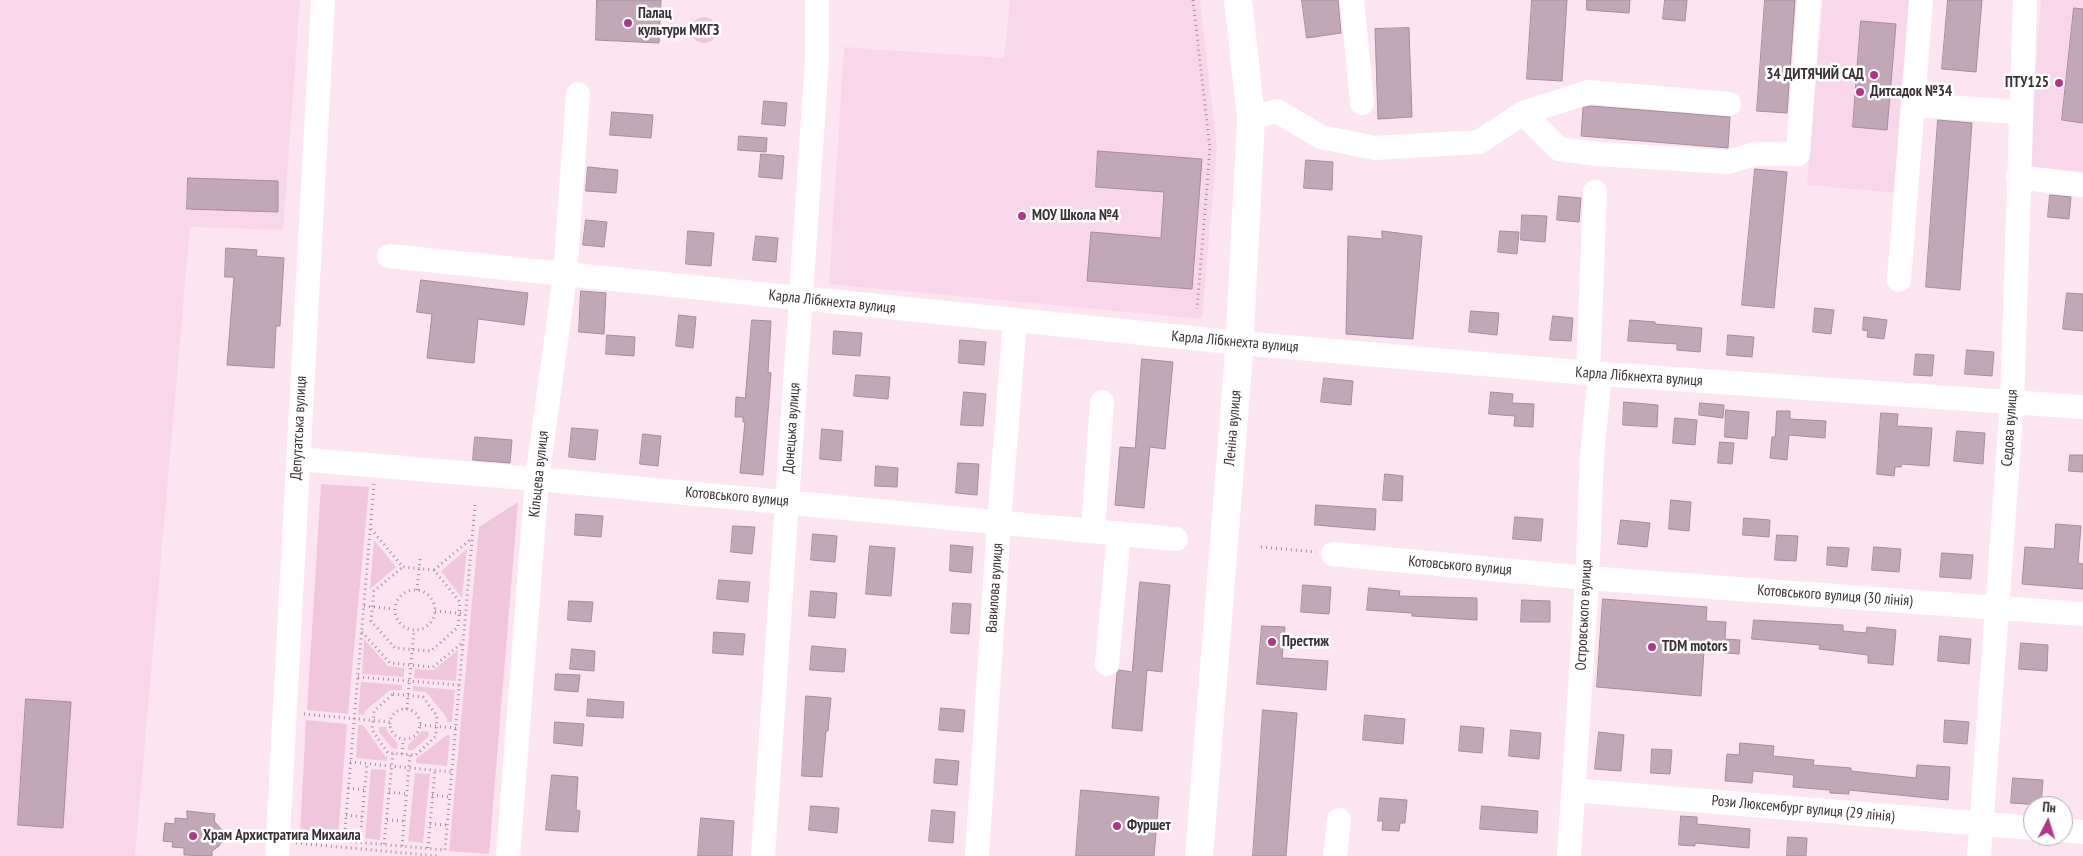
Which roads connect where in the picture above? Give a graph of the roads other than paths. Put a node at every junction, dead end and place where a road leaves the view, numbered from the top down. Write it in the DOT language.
graph roads {
  1 [pos="323,0"];
  2 [pos="817,0"];
  3 [pos="1238,0"];
  4 [pos="1352,0"];
  5 [pos="1810,0"];
  6 [pos="1921,0"];
  7 [pos="2025,0"];
  8 [pos="578,94"];
  9 [pos="1362,103"];
  10 [pos="1729,104"];
  11 [pos="1914,105"];
  12 [pos="2020,112"];
  13 [pos="1523,113"];
  14 [pos="1251,118"];
  15 [pos="2018,177"];
  16 [pos="2083,185"];
  17 [pos="1595,192"];
  18 [pos="389,256"];
  19 [pos="565,275"];
  20 [pos="1899,280"];
  21 [pos="801,299"];
  22 [pos="1015,320"];
  23 [pos="1240,343"];
  24 [pos="1594,374"];
  25 [pos="1102,402"];
  26 [pos="2012,402"];
  27 [pos="2083,407"];
  28 [pos="298,459"];
  29 [pos="537,479"];
  30 [pos="787,502"];
  31 [pos="999,522"];
  32 [pos="1093,531"];
  33 [pos="1119,533"];
  34 [pos="1176,539"];
  35 [pos="1332,554"];
  36 [pos="1586,578"];
  37 [pos="1997,608"];
  38 [pos="2083,614"];
  39 [pos="1107,664"];
  40 [pos="1574,790"];
  41 [pos="1339,820"];
  42 [pos="1981,823"];
  43 [pos="2023,827"];
  44 [pos="278,849"];
  45 [pos="508,856"];
  46 [pos="763,856"];
  47 [pos="978,856"];
  48 [pos="1199,856"];
  49 [pos="1335,856"];
  50 [pos="1569,856"];
  51 [pos="1979,856"];
  1 -- 28 [label="street, Депутатська вулиця"];
  2 -- 21 [label="street, Донецька вулиця"];
  3 -- 14 [label="main road, Леніна вулиця"];
  4 -- 9 [label="street"];
  5 -- 13 [label="street"];
  6 -- 11 [label="street"];
  7 -- 12 [label="street, Седова вулиця"];
  8 -- 19 [label="street, Кільцева вулиця"];
  10 -- 13 [label="street"];
  11 -- 12 [label="street"];
  11 -- 20 [label="street"];
  12 -- 15 [label="street, Седова вулиця"];
  13 -- 14 [label="street"];
  14 -- 23 [label="main road, Леніна вулиця"];
  15 -- 16 [label="street"];
  15 -- 26 [label="street, Седова вулиця"];
  17 -- 24 [label="street, Островського вулиця"];
  18 -- 19 [label="street, Карла Лібкнехта вулиця"];
  19 -- 21 [label="street, Карла Лібкнехта вулиця"];
  19 -- 29 [label="street, Кільцева вулиця"];
  21 -- 22 [label="street, Карла Лібкнехта вулиця"];
  21 -- 30 [label="street, Донецька вулиця"];
  22 -- 23 [label="street, Карла Лібкнехта вулиця"];
  22 -- 31 [label="street, Вавилова вулиця"];
  23 -- 24 [label="street, Карла Лібкнехта вулиця"];
  23 -- 48 [label="main road, Леніна вулиця"];
  24 -- 26 [label="street, Карла Лібкнехта вулиця"];
  24 -- 36 [label="street, Островського вулиця"];
  25 -- 32 [label="street"];
  26 -- 27 [label="street, Карла Лібкнехта вулиця"];
  26 -- 37 [label="street, Седова вулиця"];
  28 -- 29 [label="street, Котовського вулиця"];
  28 -- 44 [label="street, Депутатська вулиця"];
  29 -- 30 [label="street, Котовського вулиця"];
  29 -- 45 [label="street, Кільцева вулиця"];
  30 -- 31 [label="street, Котовського вулиця"];
  30 -- 46 [label="street, Донецька вулиця"];
  31 -- 32 [label="street, Котовського вулиця"];
  31 -- 47 [label="street, Вавилова вулиця"];
  32 -- 33 [label="street, Котовського вулиця"];
  33 -- 34 [label="street, Котовського вулиця"];
  33 -- 39 [label="street"];
  35 -- 36 [label="street, Котовського вулиця"];
  36 -- 37 [label="street, Котовського вулиця (30 лiнiя)"];
  36 -- 40 [label="street, Островського вулиця"];
  37 -- 38 [label="street, Котовського вулиця (30 лiнiя)"];
  37 -- 42 [label="street, Седова вулиця"];
  40 -- 42 [label="street, Рози Люксембург вулиця (29 лiнiя)"];
  40 -- 50 [label="street, Островського вулиця"];
  41 -- 49 [label="street"];
  42 -- 43 [label="street, Рози Люксембург вулиця (29 лiнiя)"];
  42 -- 51 [label="street, Седова вулиця"];
}
